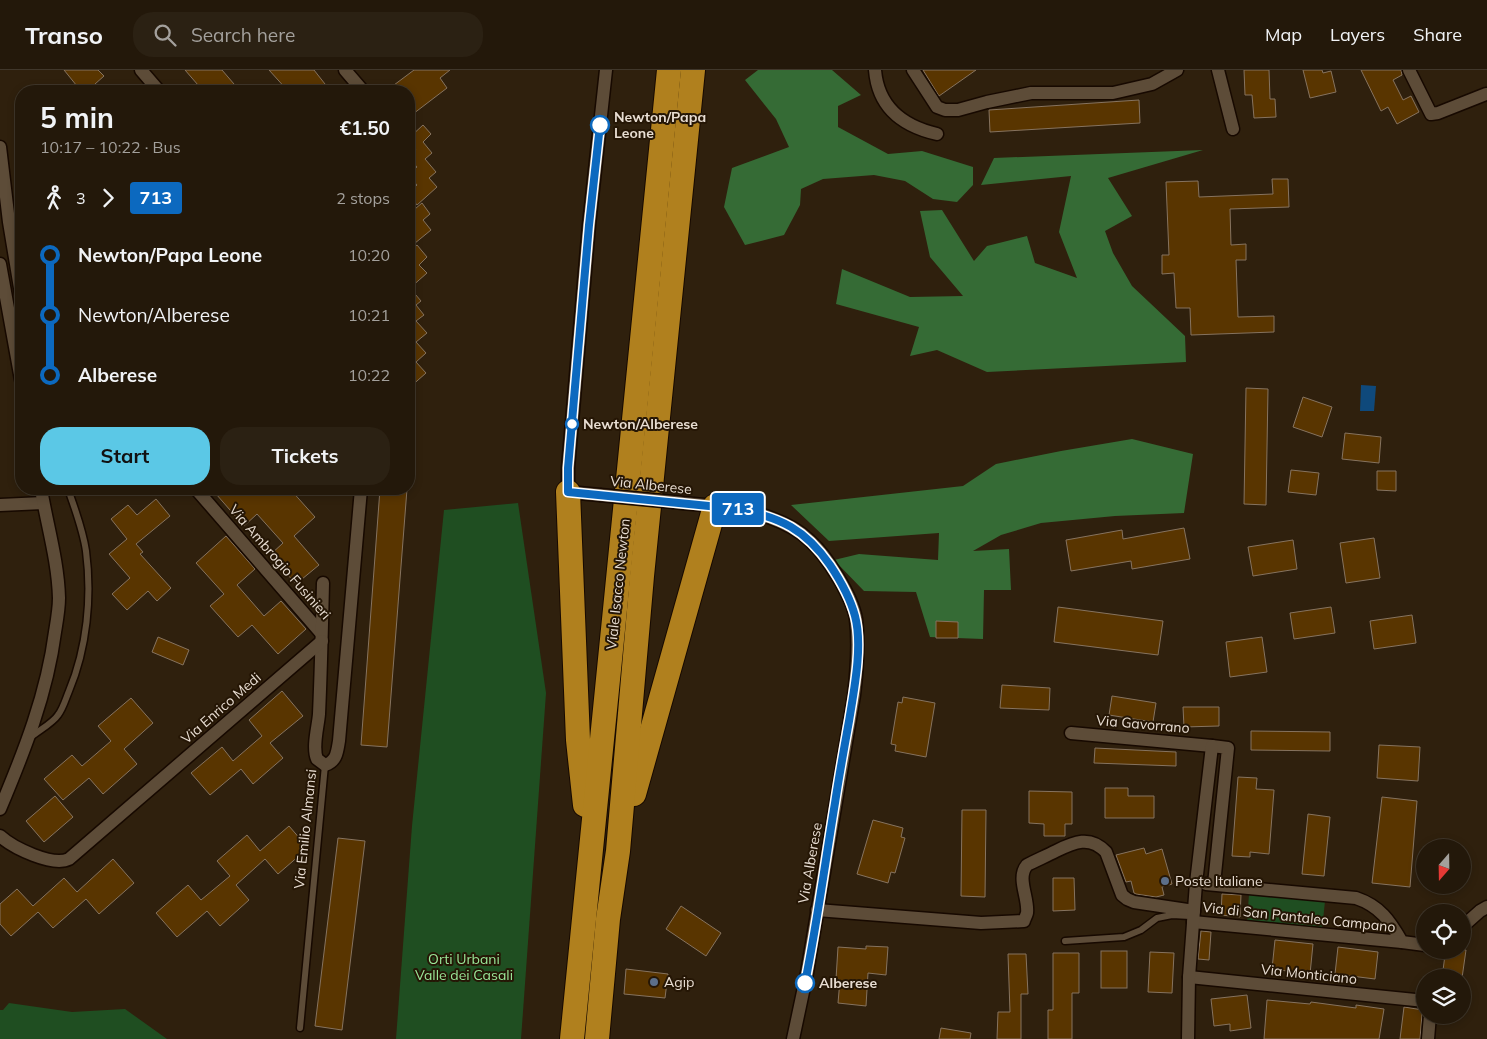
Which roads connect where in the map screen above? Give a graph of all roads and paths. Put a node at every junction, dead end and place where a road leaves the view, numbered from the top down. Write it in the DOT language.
graph roads {
  1 [pos="141,70"];
  2 [pos="345,70"];
  3 [pos="606,70"];
  4 [pos="669,70"];
  5 [pos="693,70"];
  6 [pos="875,70"];
  7 [pos="913,70"];
  8 [pos="1218,70"];
  9 [pos="1409,70"];
  10 [pos="1171,71"];
  11 [pos="154,85"];
  12 [pos="358,85"];
  13 [pos="1486,94"];
  14 [pos="1233,129"];
  15 [pos="936,134"];
  16 [pos="0,147"];
  17 [pos="15,257"];
  18 [pos="0,264"];
  19 [pos="15,338"];
  20 [pos="568,492"];
  21 [pos="42,495"];
  22 [pos="70,495"];
  23 [pos="201,495"];
  24 [pos="360,495"];
  25 [pos="44,503"];
  26 [pos="0,505"];
  27 [pos="715,506"];
  28 [pos="323,583"];
  29 [pos="322,637"];
  30 [pos="1072,733"];
  31 [pos="28,739"];
  32 [pos="1212,746"];
  33 [pos="325,765"];
  34 [pos="0,809"];
  35 [pos="0,836"];
  36 [pos="590,852"];
  37 [pos="618,852"];
  38 [pos="1196,883"];
  39 [pos="1214,884"];
  40 [pos="1487,908"];
  41 [pos="817,910"];
  42 [pos="1194,916"];
  43 [pos="1471,919"];
  44 [pos="1065,941"];
  45 [pos="1402,942"];
  46 [pos="1416,944"];
  47 [pos="1190,977"];
  48 [pos="1416,1000"];
  49 [pos="1429,1024"];
  50 [pos="300,1028"];
  51 [pos="572,1039"];
  52 [pos="597,1039"];
  53 [pos="793,1039"];
  54 [pos="1188,1039"];
  55 [pos="1428,1039"];
  1 -- 11 [label="street"];
  2 -- 12 [label="street"];
  3 -- 20 [label="street"];
  4 -- 36 [label="highway, Viale Isacco Newton"];
  5 -- 37 [label="highway, Viale Isacco Newton"];
  6 -- 15 [label="street"];
  7 -- 10 [label="street"];
  8 -- 14 [label="street"];
  9 -- 13 [label="street"];
  16 -- 17 [label="street"];
  18 -- 19 [label="street"];
  20 -- 27 [label="street, Via Alberese, bridge"];
  20 -- 36 [label="highway"];
  21 -- 25 [label="street"];
  22 -- 31 [label="lane"];
  23 -- 29 [label="street, Via Ambrogio Fusinieri"];
  24 -- 33 [label="street, Via Emilio Almansi"];
  25 -- 26 [label="street"];
  25 -- 31 [label="street"];
  27 -- 37 [label="highway"];
  27 -- 41 [label="street, Via Alberese"];
  28 -- 29 [label="street, Via Ambrogio Fusinieri"];
  29 -- 33 [label="street"];
  29 -- 35 [label="street, Via Enrico Medi"];
  30 -- 32 [label="street, Via Gavorrano"];
  31 -- 34 [label="street"];
  32 -- 38 [label="street, Via di San Pantaleo Campano"];
  32 -- 39 [label="street"];
  33 -- 50 [label="lane, Via Emilio Almansi"];
  36 -- 51 [label="highway, Viale Isacco Newton"];
  37 -- 52 [label="highway, Viale Isacco Newton"];
  38 -- 39 [label="street"];
  38 -- 42 [label="street, Via di San Pantaleo Campano"];
  39 -- 45 [label="street"];
  40 -- 43 [label="street"];
  41 -- 42 [label="street"];
  41 -- 53 [label="street, Via Alberese"];
  42 -- 44 [label="lane"];
  42 -- 45 [label="street, Via di San Pantaleo Campano"];
  42 -- 47 [label="street, Via di San Pantaleo Campano"];
  45 -- 46 [label="street, Via di San Pantaleo Campano"];
  47 -- 48 [label="street, Via Monticiano"];
  47 -- 54 [label="street, Via di San Pantaleo Campano"];
  49 -- 55 [label="street"];
}
